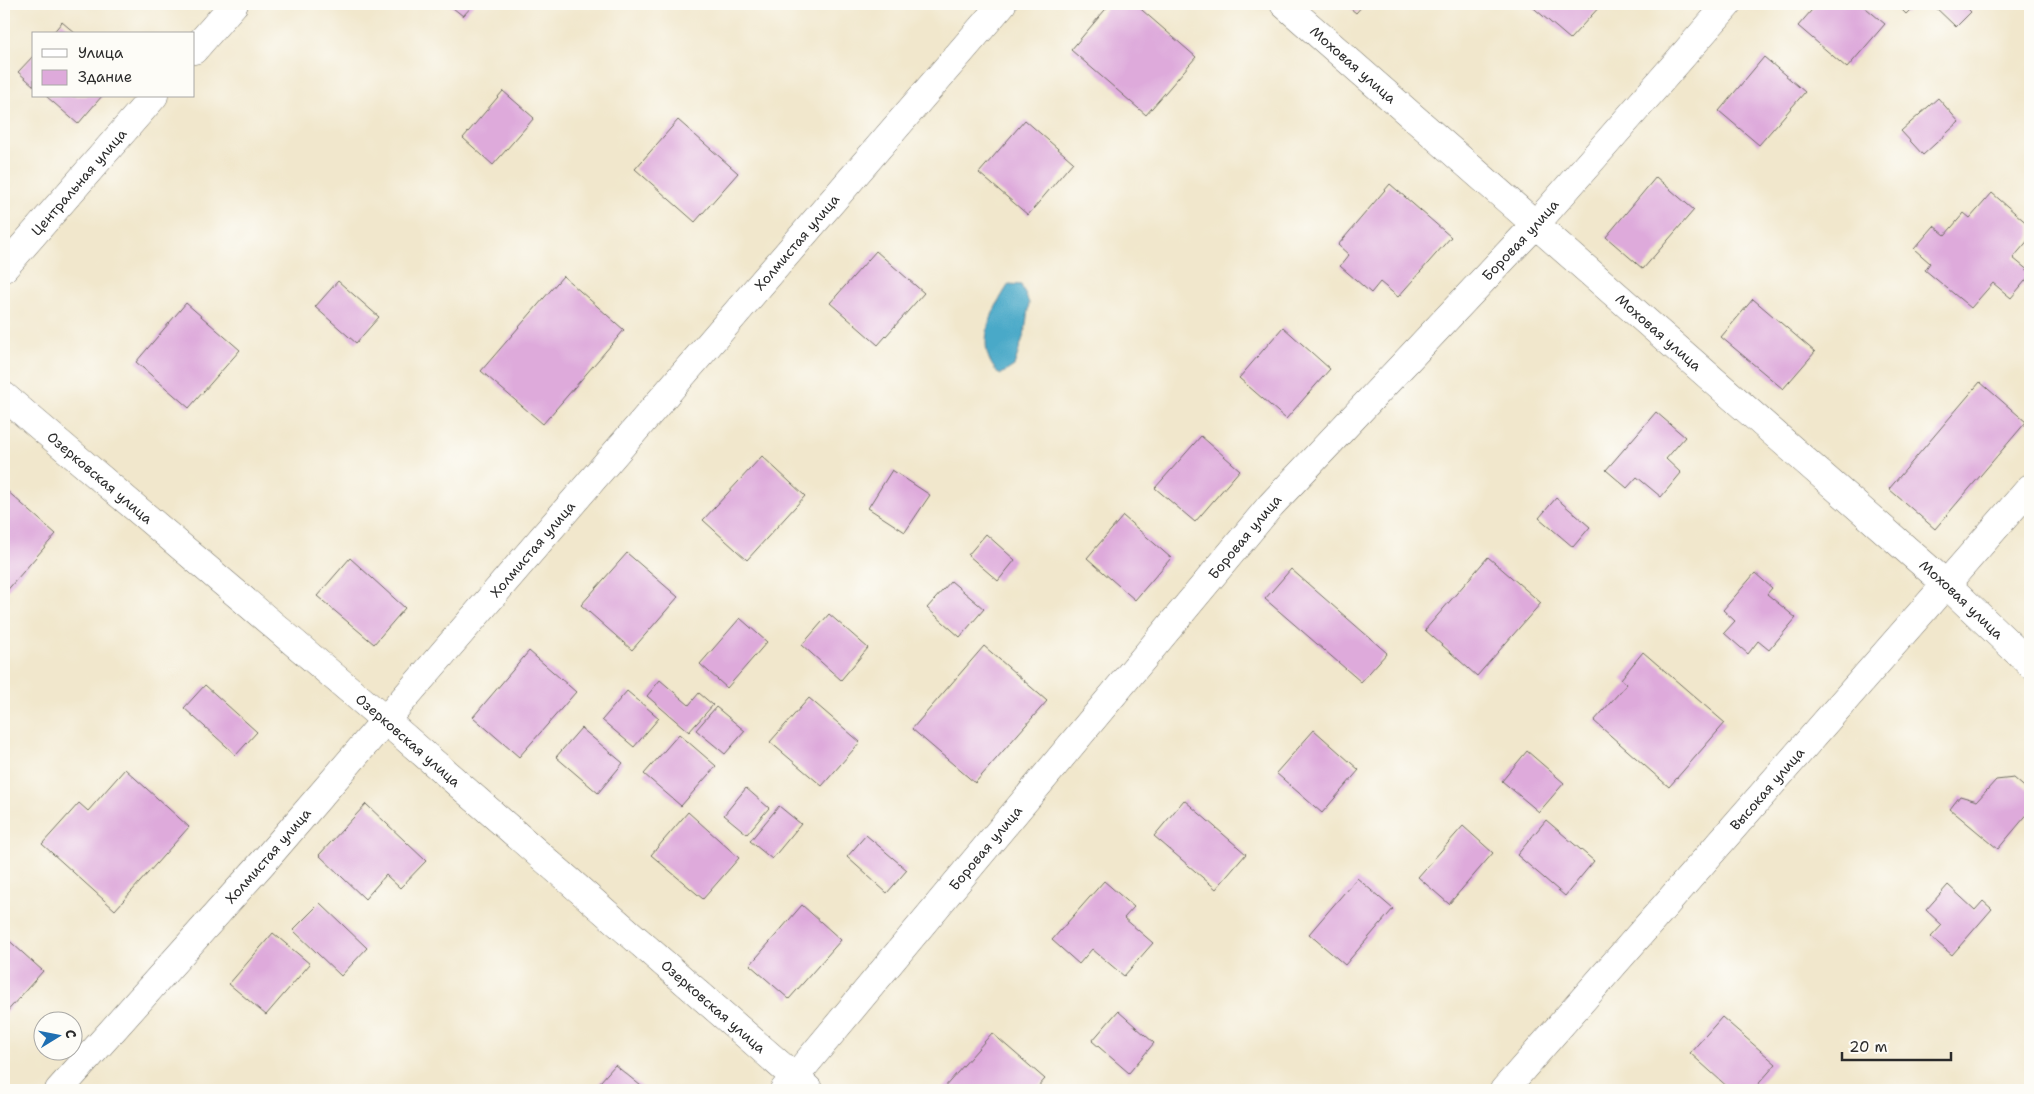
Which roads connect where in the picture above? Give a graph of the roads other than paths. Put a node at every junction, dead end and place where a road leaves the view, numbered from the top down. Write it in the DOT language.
graph roads {
  1 [pos="234,4"];
  2 [pos="1002,4"];
  3 [pos="1284,4"];
  4 [pos="1728,4"];
  5 [pos="195,49"];
  6 [pos="152,98"];
  7 [pos="1535,225"];
  8 [pos="4,268"];
  9 [pos="4,396"];
  10 [pos="2030,488"];
  11 [pos="1946,584"];
  12 [pos="2030,664"];
  13 [pos="385,720"];
  14 [pos="796,1086"];
  15 [pos="59,1090"];
  16 [pos="1504,1090"];
  1 -- 5 [label="street"];
  2 -- 13 [label="street, Холмистая улица"];
  3 -- 7 [label="street, Моховая улица"];
  4 -- 7 [label="street, Боровая улица"];
  6 -- 8 [label="street, Центральная улица"];
  7 -- 11 [label="street, Моховая улица"];
  7 -- 14 [label="street, Боровая улица"];
  9 -- 13 [label="street, Озерковская улица"];
  10 -- 11 [label="street, Высокая улица"];
  11 -- 12 [label="street, Моховая улица"];
  11 -- 16 [label="street, Высокая улица"];
  13 -- 14 [label="street, Озерковская улица"];
  13 -- 15 [label="street, Холмистая улица"];
}
